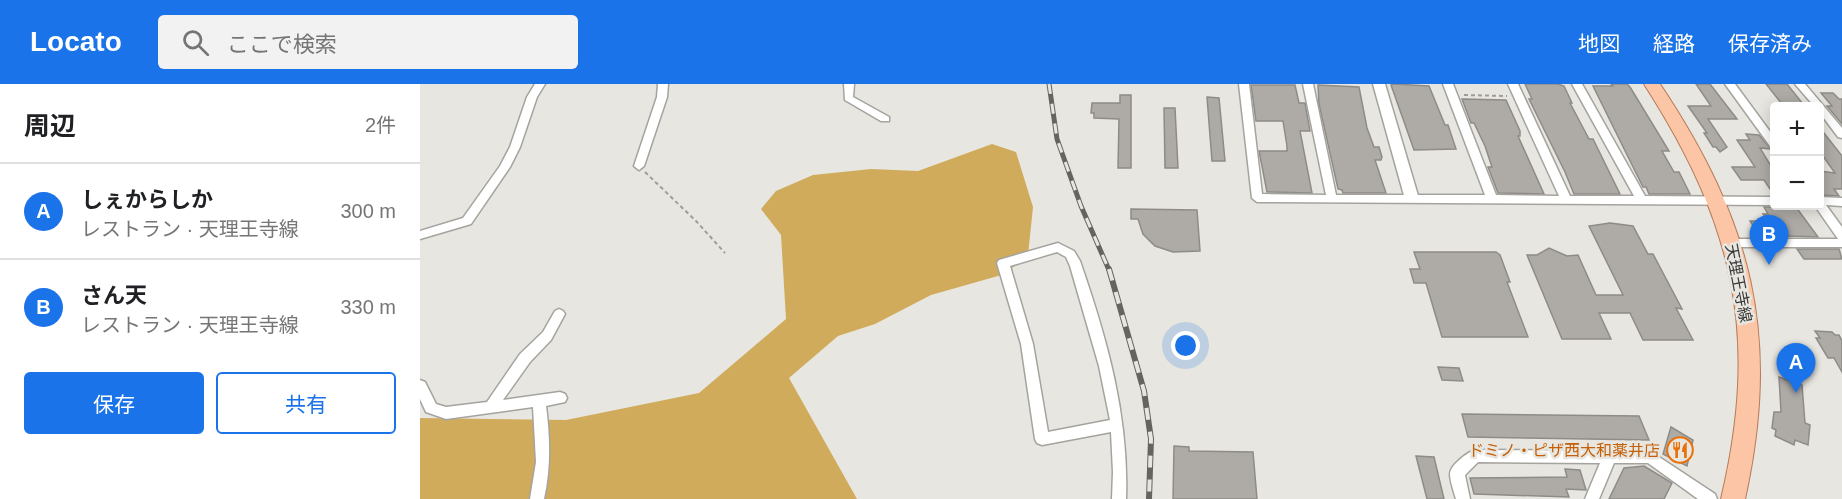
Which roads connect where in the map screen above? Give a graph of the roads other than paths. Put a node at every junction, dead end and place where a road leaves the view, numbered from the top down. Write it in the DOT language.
graph roads {
  1 [pos="540,84"];
  2 [pos="663,84"];
  3 [pos="849,84"];
  4 [pos="1244,84"];
  5 [pos="1308,84"];
  6 [pos="1379,84"];
  7 [pos="1448,84"];
  8 [pos="1513,84"];
  9 [pos="1577,84"];
  10 [pos="1652,84"];
  11 [pos="1730,84"];
  12 [pos="1800,84"];
  13 [pos="1815,102"];
  14 [pos="1824,113"];
  15 [pos="885,119"];
  16 [pos="1842,135"];
  17 [pos="1770,139"];
  18 [pos="639,166"];
  19 [pos="1332,199"];
  20 [pos="1412,199"];
  21 [pos="1492,200"];
  22 [pos="1566,200"];
  23 [pos="1642,201"];
  24 [pos="1770,201"];
  25 [pos="1842,201"];
  26 [pos="1717,202"];
  27 [pos="1824,203"];
  28 [pos="1824,209"];
  29 [pos="420,235"];
  30 [pos="1842,236"];
  31 [pos="1733,243"];
  32 [pos="1842,243"];
  33 [pos="559,314"];
  34 [pos="420,386"];
  35 [pos="560,398"];
  36 [pos="538,401"];
  37 [pos="490,408"];
  38 [pos="1116,425"];
  39 [pos="1611,457"];
  40 [pos="537,499"];
  41 [pos="1119,499"];
  42 [pos="1463,499"];
  43 [pos="1592,499"];
  44 [pos="1710,499"];
  45 [pos="1733,499"];
  1 -- 29 [label="street"];
  2 -- 18 [label="street"];
  3 -- 15 [label="street"];
  4 -- 19 [label="street"];
  5 -- 19 [label="street"];
  6 -- 20 [label="street"];
  7 -- 21 [label="street"];
  8 -- 22 [label="street"];
  9 -- 23 [label="street"];
  10 -- 26 [label="main road, 天理王寺線"];
  11 -- 17 [label="street"];
  12 -- 13 [label="street"];
  14 -- 16 [label="street"];
  19 -- 20 [label="street"];
  20 -- 21 [label="street"];
  21 -- 22 [label="street"];
  22 -- 23 [label="street"];
  23 -- 26 [label="street"];
  24 -- 26 [label="street"];
  25 -- 27 [label="street"];
  26 -- 31 [label="main road, 天理王寺線"];
  28 -- 30 [label="street"];
  31 -- 32 [label="street"];
  31 -- 45 [label="main road, 天理王寺線"];
  33 -- 37 [label="street"];
  34 -- 37 [label="street"];
  35 -- 36 [label="street"];
  36 -- 37 [label="street"];
  36 -- 40 [label="street"];
  38 -- 38 [label="street"];
  38 -- 41 [label="street"];
  39 -- 42 [label="street"];
  39 -- 43 [label="street"];
  39 -- 44 [label="street"];
}
